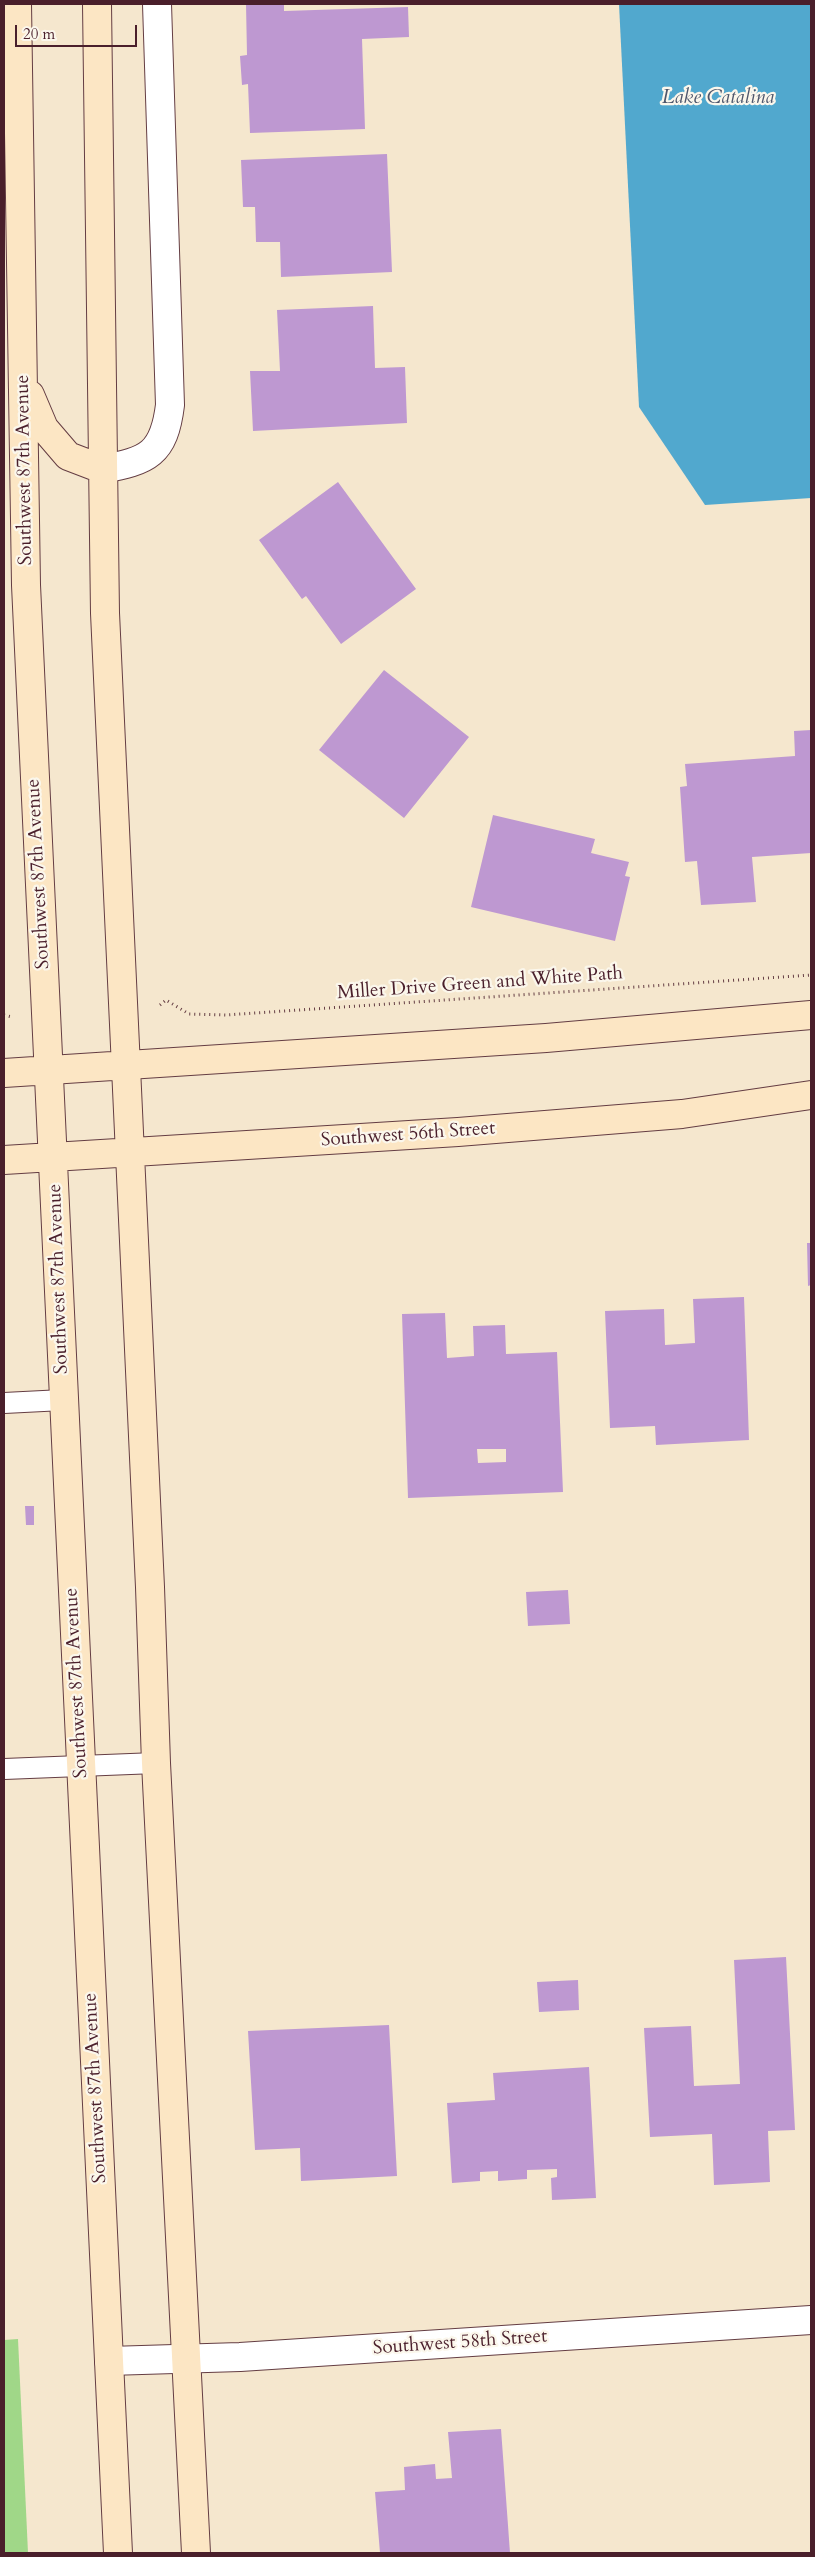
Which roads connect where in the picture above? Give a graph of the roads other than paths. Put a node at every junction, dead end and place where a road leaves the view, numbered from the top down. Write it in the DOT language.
graph roads {
  1 [pos="17,4"];
  2 [pos="97,4"];
  3 [pos="157,4"];
  4 [pos="24,382"];
  5 [pos="102,469"];
  6 [pos="811,1015"];
  7 [pos="125,1065"];
  8 [pos="49,1070"];
  9 [pos="4,1073"];
  10 [pos="811,1095"];
  11 [pos="130,1153"];
  12 [pos="55,1158"];
  13 [pos="4,1160"];
  14 [pos="63,1400"];
  15 [pos="4,1403"];
  16 [pos="156,1763"];
  17 [pos="81,1766"];
  18 [pos="4,1770"];
  19 [pos="811,2320"];
  20 [pos="186,2359"];
  21 [pos="109,2362"];
  22 [pos="118,2553"];
  23 [pos="196,2553"];
  1 -- 4 [label="main road, Southwest 87th Avenue"];
  2 -- 5 [label="main road"];
  3 -- 5 [label="street"];
  4 -- 5 [label="main road"];
  4 -- 8 [label="main road, Southwest 87th Avenue"];
  5 -- 7 [label="main road"];
  6 -- 7 [label="main road"];
  7 -- 8 [label="main road"];
  7 -- 11 [label="main road"];
  8 -- 9 [label="main road"];
  8 -- 12 [label="main road, Southwest 87th Avenue"];
  10 -- 11 [label="main road, Southwest 56th Street"];
  11 -- 12 [label="main road, Southwest 56th Street"];
  11 -- 16 [label="main road"];
  12 -- 13 [label="main road, Southwest 56th Street"];
  12 -- 14 [label="main road, Southwest 87th Avenue"];
  14 -- 15 [label="lane"];
  14 -- 17 [label="main road, Southwest 87th Avenue"];
  16 -- 17 [label="lane"];
  16 -- 20 [label="main road"];
  17 -- 18 [label="lane"];
  17 -- 21 [label="main road, Southwest 87th Avenue"];
  19 -- 20 [label="street, Southwest 58th Street"];
  20 -- 21 [label="street, Southwest 58th Street"];
  20 -- 23 [label="main road"];
  21 -- 22 [label="main road, Southwest 87th Avenue"];
}
